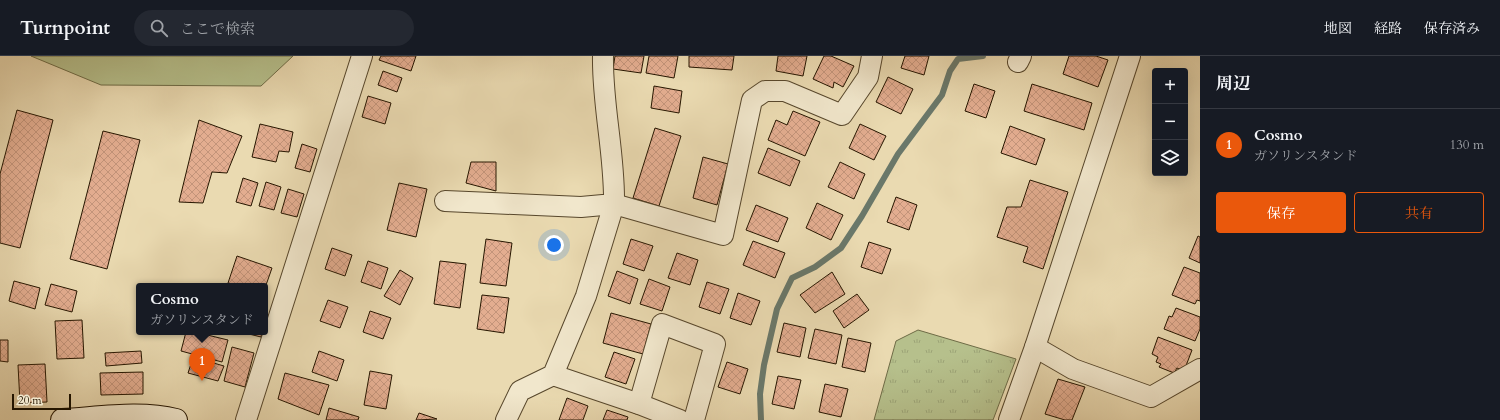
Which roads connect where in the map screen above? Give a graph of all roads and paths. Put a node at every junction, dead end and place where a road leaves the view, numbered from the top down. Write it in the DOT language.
graph roads {
  1 [pos="362,56"];
  2 [pos="603,56"];
  3 [pos="872,56"];
  4 [pos="1130,56"];
  5 [pos="445,201"];
  6 [pos="614,204"];
  7 [pos="1035,347"];
  8 [pos="1200,369"];
  9 [pos="553,375"];
  10 [pos="640,404"];
  11 [pos="62,420"];
  12 [pos="176,420"];
  13 [pos="246,420"];
  14 [pos="506,420"];
  15 [pos="680,420"];
  16 [pos="694,420"];
  17 [pos="1009,420"];
  1 -- 13 [label="street"];
  2 -- 6 [label="street"];
  3 -- 6 [label="street"];
  4 -- 7 [label="street"];
  5 -- 6 [label="street"];
  6 -- 9 [label="street"];
  7 -- 8 [label="street"];
  7 -- 17 [label="street"];
  9 -- 10 [label="street"];
  9 -- 14 [label="street"];
  10 -- 15 [label="street"];
  10 -- 16 [label="street"];
  11 -- 12 [label="main road"];
}
